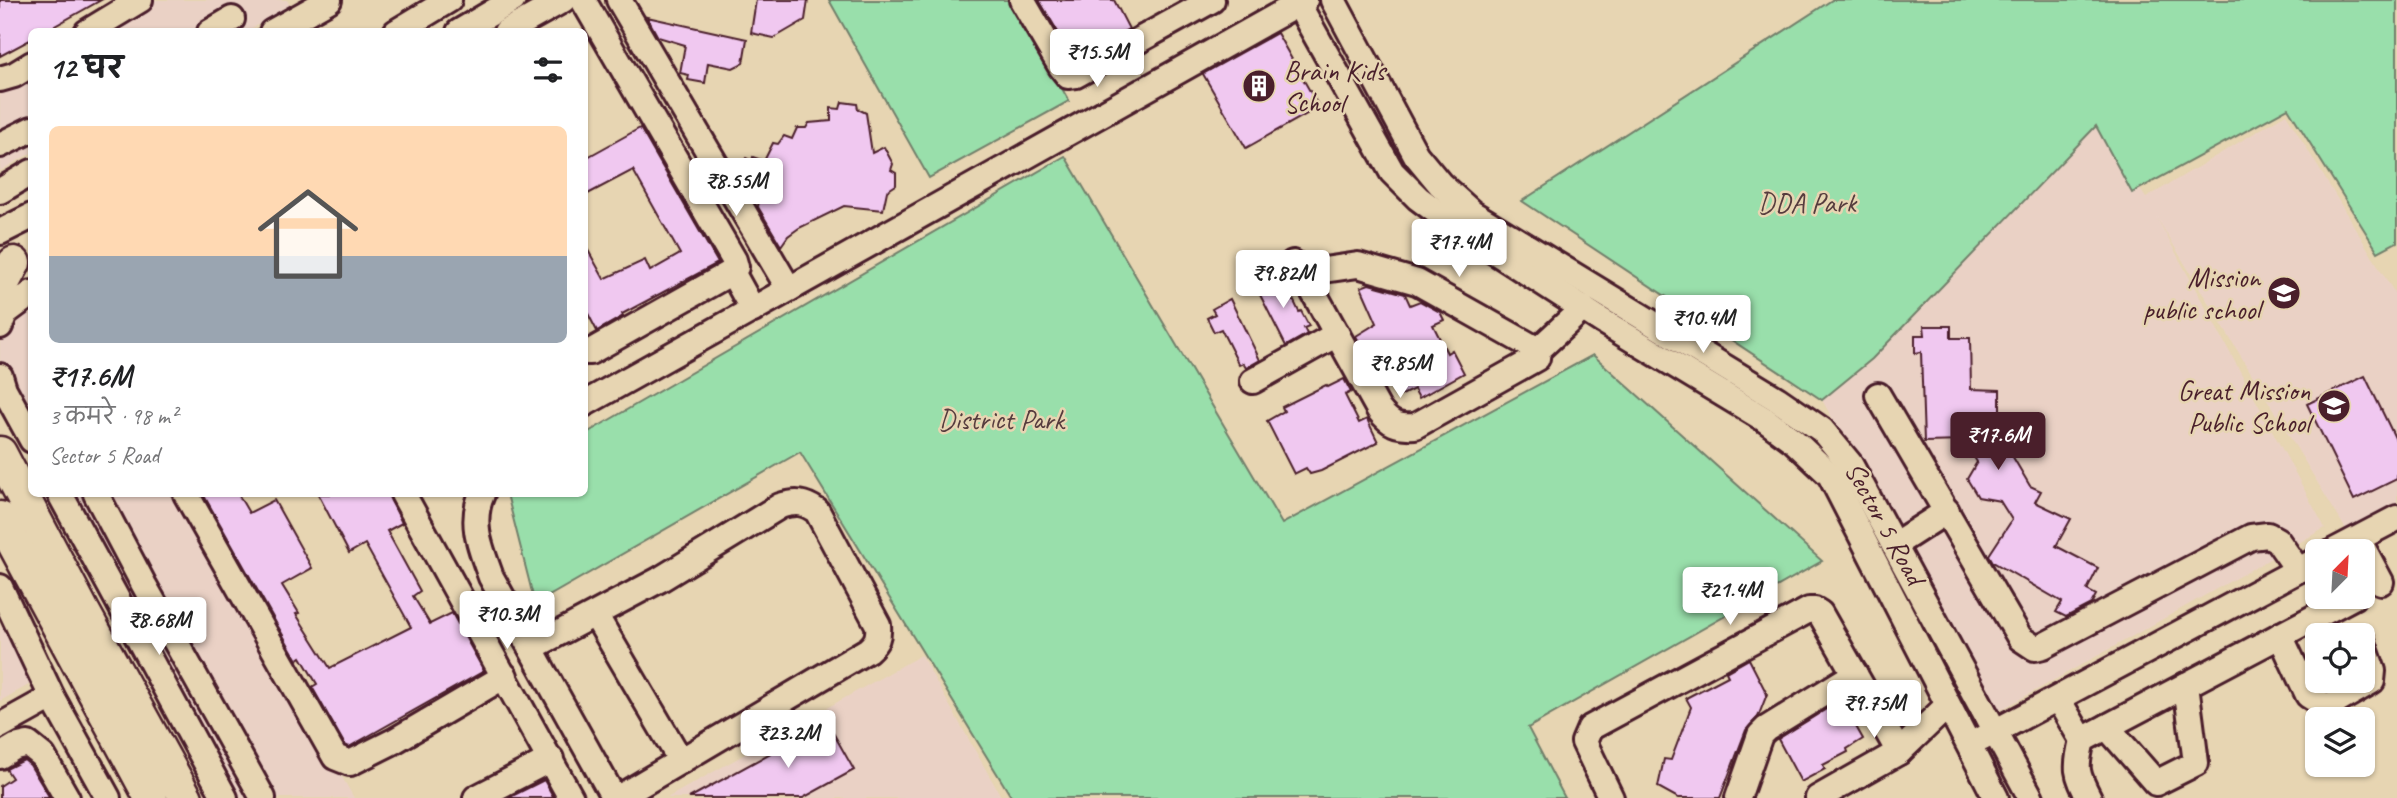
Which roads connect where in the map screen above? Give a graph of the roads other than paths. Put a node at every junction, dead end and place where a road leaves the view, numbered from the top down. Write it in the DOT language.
graph roads {
  1 [pos="140,0"];
  2 [pos="329,0"];
  3 [pos="449,0"];
  4 [pos="513,0"];
  5 [pos="563,0"];
  6 [pos="583,0"];
  7 [pos="620,0"];
  8 [pos="1022,0"];
  9 [pos="1212,0"];
  10 [pos="1333,0"];
  11 [pos="1300,1"];
  12 [pos="298,16"];
  13 [pos="232,19"];
  14 [pos="94,28"];
  15 [pos="216,28"];
  16 [pos="278,28"];
  17 [pos="403,28"];
  18 [pos="466,28"];
  19 [pos="513,28"];
  20 [pos="28,66"];
  21 [pos="0,79"];
  22 [pos="28,132"];
  23 [pos="0,145"];
  24 [pos="28,174"];
  25 [pos="0,191"];
  26 [pos="28,218"];
  27 [pos="0,232"];
  28 [pos="732,272"];
  29 [pos="789,289"];
  30 [pos="28,296"];
  31 [pos="1583,308"];
  32 [pos="753,310"];
  33 [pos="0,326"];
  34 [pos="1337,334"];
  35 [pos="1533,347"];
  36 [pos="588,352"];
  37 [pos="0,376"];
  38 [pos="1253,381"];
  39 [pos="1448,390"];
  40 [pos="1878,395"];
  41 [pos="588,402"];
  42 [pos="28,433"];
  43 [pos="0,453"];
  44 [pos="62,497"];
  45 [pos="98,497"];
  46 [pos="188,497"];
  47 [pos="405,497"];
  48 [pos="480,497"];
  49 [pos="1947,511"];
  50 [pos="0,518"];
  51 [pos="2397,518"];
  52 [pos="2357,539"];
  53 [pos="1894,545"];
  54 [pos="2305,563"];
  55 [pos="2305,567"];
  56 [pos="0,587"];
  57 [pos="2329,609"];
  58 [pos="596,615"];
  59 [pos="2280,635"];
  60 [pos="531,648"];
  61 [pos="1855,674"];
  62 [pos="505,676"];
  63 [pos="2186,685"];
  64 [pos="2305,689"];
  65 [pos="2307,693"];
  66 [pos="2351,693"];
  67 [pos="52,697"];
  68 [pos="2058,699"];
  69 [pos="1947,705"];
  70 [pos="0,726"];
  71 [pos="2107,727"];
  72 [pos="1995,732"];
  73 [pos="2082,740"];
  74 [pos="1968,746"];
  75 [pos="1899,752"];
  76 [pos="0,756"];
  77 [pos="551,759"];
  78 [pos="681,761"];
  79 [pos="67,798"];
  80 [pos="108,798"];
  81 [pos="150,798"];
  82 [pos="186,798"];
  83 [pos="225,798"];
  84 [pos="264,798"];
  85 [pos="476,798"];
  86 [pos="571,798"];
  87 [pos="616,798"];
  88 [pos="1611,798"];
  89 [pos="1738,798"];
  90 [pos="1818,798"];
  91 [pos="1996,798"];
  92 [pos="2031,798"];
  93 [pos="2089,798"];
  1 -- 14 [label="street"];
  2 -- 12 [label="street"];
  3 -- 17 [label="street"];
  4 -- 18 [label="street"];
  5 -- 19 [label="street"];
  6 -- 28 [label="street"];
  7 -- 29 [label="street"];
  8 -- 9 [label="street"];
  10 -- 53 [label="street, Sector 5 Road"];
  11 -- 29 [label="street"];
  11 -- 31 [label="street, Sector 5 Road"];
  12 -- 16 [label="street"];
  13 -- 15 [label="street"];
  20 -- 21 [label="street"];
  22 -- 23 [label="street"];
  24 -- 25 [label="street"];
  26 -- 27 [label="street"];
  28 -- 32 [label="street"];
  28 -- 36 [label="street"];
  29 -- 32 [label="street"];
  30 -- 33 [label="street"];
  31 -- 35 [label="street"];
  31 -- 69 [label="street, Sector 5 Road"];
  32 -- 41 [label="street"];
  34 -- 35 [label="street"];
  34 -- 35 [label="street"];
  34 -- 38 [label="street"];
  35 -- 39 [label="street"];
  37 -- 42 [label="street"];
  40 -- 49 [label="street"];
  43 -- 82 [label="main road"];
  44 -- 83 [label="street"];
  45 -- 84 [label="street"];
  46 -- 62 [label="street"];
  47 -- 62 [label="street"];
  48 -- 60 [label="street"];
  49 -- 53 [label="street"];
  49 -- 54 [label="street"];
  50 -- 81 [label="main road"];
  51 -- 52 [label="street"];
  53 -- 72 [label="street, Sector 5 Road"];
  55 -- 68 [label="street"];
  56 -- 67 [label="street"];
  57 -- 59 [label="street"];
  58 -- 60 [label="street"];
  58 -- 78 [label="street"];
  58 -- 78 [label="street"];
  59 -- 63 [label="street"];
  59 -- 64 [label="street"];
  60 -- 87 [label="street"];
  61 -- 75 [label="street"];
  61 -- 88 [label="street"];
  61 -- 89 [label="street"];
  62 -- 77 [label="street"];
  63 -- 71 [label="street"];
  63 -- 71 [label="street"];
  65 -- 66 [label="street"];
  67 -- 70 [label="street"];
  67 -- 80 [label="street"];
  68 -- 72 [label="street"];
  68 -- 73 [label="street"];
  69 -- 74 [label="street, Sector 5 Road"];
  69 -- 75 [label="street"];
  71 -- 73 [label="street"];
  72 -- 74 [label="street"];
  72 -- 92 [label="street, Sector 5 Road"];
  73 -- 93 [label="street"];
  74 -- 91 [label="street, Sector 5 Road"];
  75 -- 90 [label="street"];
  76 -- 79 [label="street"];
  77 -- 85 [label="street"];
  77 -- 86 [label="street"];
  78 -- 87 [label="street"];
}
